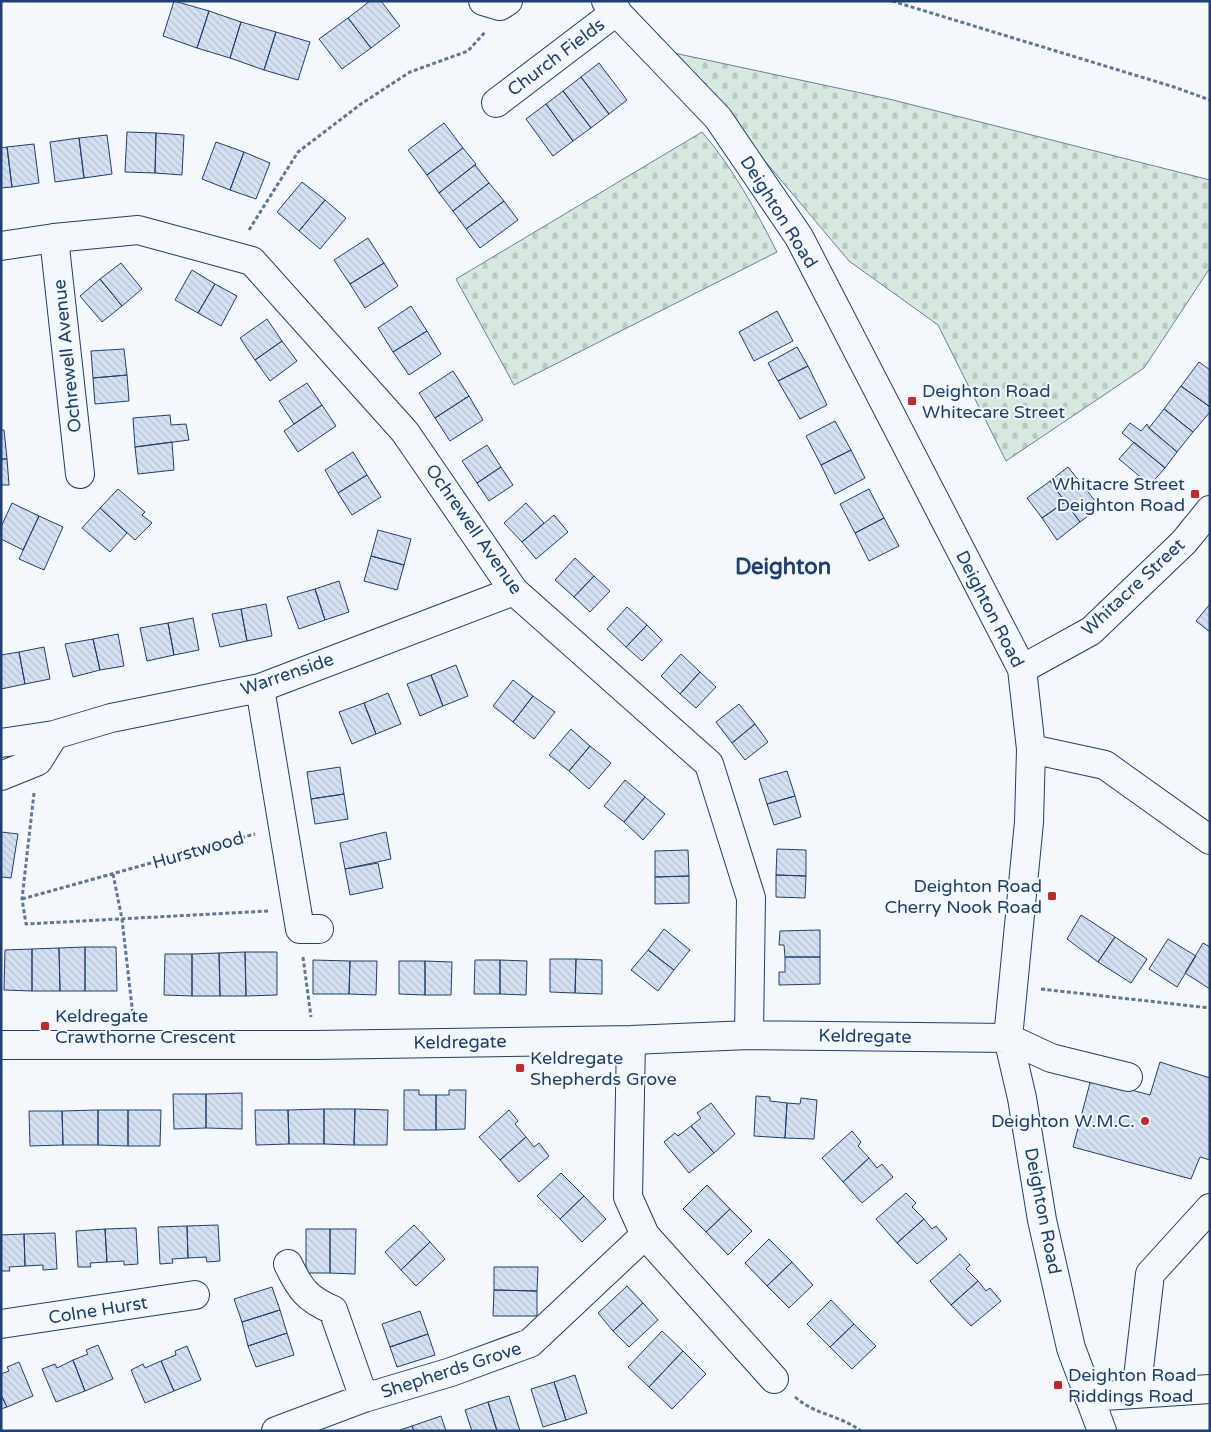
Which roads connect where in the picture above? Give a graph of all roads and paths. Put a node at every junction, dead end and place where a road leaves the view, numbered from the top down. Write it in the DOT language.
graph roads {
  1 [pos="892,1"];
  2 [pos="497,3"];
  3 [pos="612,6"];
  4 [pos="1210,100"];
  5 [pos="496,103"];
  6 [pos="54,238"];
  7 [pos="1,246"];
  8 [pos="233,256"];
  9 [pos="80,474"];
  10 [pos="1210,510"];
  11 [pos="514,591"];
  12 [pos="1022,669"];
  13 [pos="260,688"];
  14 [pos="54,735"];
  15 [pos="1,744"];
  16 [pos="1031,749"];
  17 [pos="38,761"];
  18 [pos="1,776"];
  19 [pos="284,826"];
  20 [pos="1210,840"];
  21 [pos="113,874"];
  22 [pos="22,899"];
  23 [pos="122,919"];
  24 [pos="305,922"];
  25 [pos="1013,986"];
  26 [pos="1210,1008"];
  27 [pos="749,1035"];
  28 [pos="1008,1038"];
  29 [pos="631,1040"];
  30 [pos="136,1044"];
  31 [pos="1,1045"];
  32 [pos="314,1045"];
  33 [pos="1128,1077"];
  34 [pos="1210,1208"];
  35 [pos="644,1235"];
  36 [pos="288,1264"];
  37 [pos="195,1295"];
  38 [pos="1,1324"];
  39 [pos="774,1378"];
  40 [pos="1210,1389"];
  41 [pos="1136,1394"];
  42 [pos="1090,1397"];
  43 [pos="364,1398"];
  44 [pos="276,1431"];
  45 [pos="861,1431"];
  46 [pos="1102,1431"];
  1 -- 4 [label="path"];
  2 -- 8 [label="path"];
  3 -- 5 [label="street, Church Fields"];
  3 -- 12 [label="street, Deighton Road"];
  6 -- 7 [label="street, Ochrewell Avenue"];
  6 -- 8 [label="street, Ochrewell Avenue"];
  6 -- 9 [label="street, Ochrewell Avenue"];
  8 -- 11 [label="street, Ochrewell Avenue"];
  10 -- 12 [label="street, Whitacre Street"];
  11 -- 13 [label="street, Warrenside"];
  11 -- 27 [label="street, Ochrewell Avenue"];
  12 -- 16 [label="street, Deighton Road"];
  13 -- 14 [label="street, Warrenside"];
  13 -- 19 [label="street"];
  14 -- 15 [label="street, Warrenside"];
  14 -- 17 [label="street"];
  16 -- 20 [label="street"];
  16 -- 25 [label="street, Deighton Road"];
  17 -- 18 [label="street"];
  17 -- 22 [label="path"];
  19 -- 21 [label="path, Hurstwood"];
  19 -- 24 [label="street"];
  21 -- 22 [label="path, Hurstwood"];
  21 -- 23 [label="path"];
  22 -- 23 [label="path"];
  23 -- 24 [label="path"];
  23 -- 30 [label="path"];
  24 -- 32 [label="path"];
  25 -- 26 [label="path"];
  25 -- 28 [label="street, Deighton Road"];
  27 -- 28 [label="street, Keldregate"];
  27 -- 29 [label="street, Keldregate"];
  28 -- 33 [label="street"];
  28 -- 42 [label="street, Deighton Road"];
  29 -- 32 [label="street, Keldregate"];
  29 -- 35 [label="street"];
  30 -- 31 [label="street, Keldregate"];
  30 -- 32 [label="street, Keldregate"];
  34 -- 41 [label="street"];
  35 -- 39 [label="street"];
  35 -- 43 [label="street, Shepherds Grove"];
  36 -- 43 [label="street, Shepherds Grove"];
  37 -- 38 [label="street, Colne Hurst"];
  39 -- 45 [label="path"];
  40 -- 41 [label="street"];
  41 -- 42 [label="street"];
  42 -- 46 [label="street, Deighton Road"];
  43 -- 44 [label="street, Shepherds Grove"];
}
